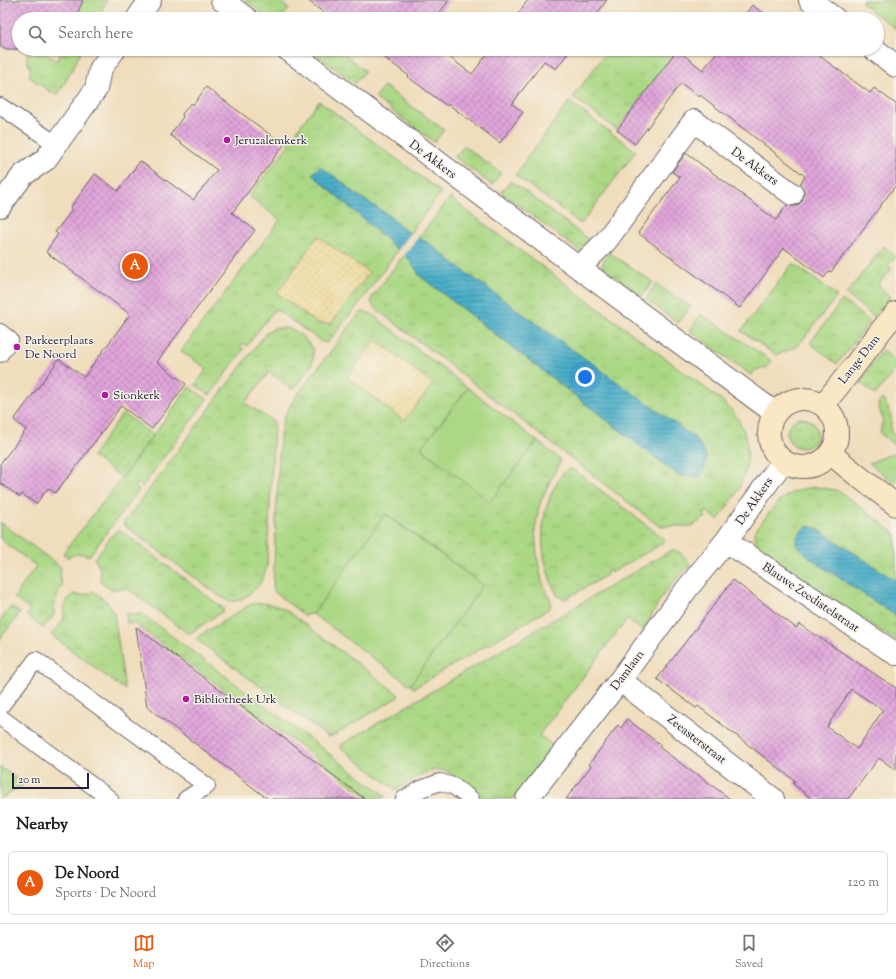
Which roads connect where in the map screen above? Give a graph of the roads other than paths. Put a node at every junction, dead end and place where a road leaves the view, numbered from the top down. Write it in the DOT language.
graph roads {
  1 [pos="150,0"];
  2 [pos="222,0"];
  3 [pos="142,12"];
  4 [pos="238,12"];
  5 [pos="110,56"];
  6 [pos="296,56"];
  7 [pos="883,56"];
  8 [pos="896,66"];
  9 [pos="0,106"];
  10 [pos="56,144"];
  11 [pos="792,194"];
  12 [pos="0,206"];
  13 [pos="579,268"];
  14 [pos="896,313"];
  15 [pos="0,332"];
  16 [pos="0,354"];
  17 [pos="823,406"];
  18 [pos="775,413"];
  19 [pos="830,453"];
  20 [pos="783,461"];
  21 [pos="896,505"];
  22 [pos="726,541"];
  23 [pos="896,654"];
  24 [pos="620,680"];
  25 [pos="0,707"];
  26 [pos="0,717"];
  27 [pos="110,799"];
  28 [pos="186,799"];
  29 [pos="404,799"];
  30 [pos="471,799"];
  31 [pos="527,799"];
  32 [pos="773,799"];
  1 -- 3 [label="street"];
  2 -- 4 [label="street"];
  5 -- 10 [label="street"];
  6 -- 13 [label="street, De Akkers"];
  7 -- 8 [label="street"];
  9 -- 10 [label="lane"];
  10 -- 12 [label="street"];
  11 -- 13 [label="street, De Akkers"];
  13 -- 18 [label="street, De Akkers"];
  14 -- 17 [label="street, Lange Dam"];
  15 -- 16 [label="lane"];
  17 -- 18 [label="street"];
  17 -- 19 [label="street"];
  18 -- 20 [label="street"];
  19 -- 20 [label="street"];
  19 -- 21 [label="street"];
  20 -- 22 [label="street, De Akkers"];
  22 -- 23 [label="street, Blauwe Zeedistelstraat"];
  22 -- 24 [label="street, Damlaan"];
  24 -- 31 [label="street, Damlaan"];
  24 -- 32 [label="street, Zeeasterstraat"];
  25 -- 28 [label="lane"];
  26 -- 27 [label="lane"];
  29 -- 30 [label="lane"];
}
